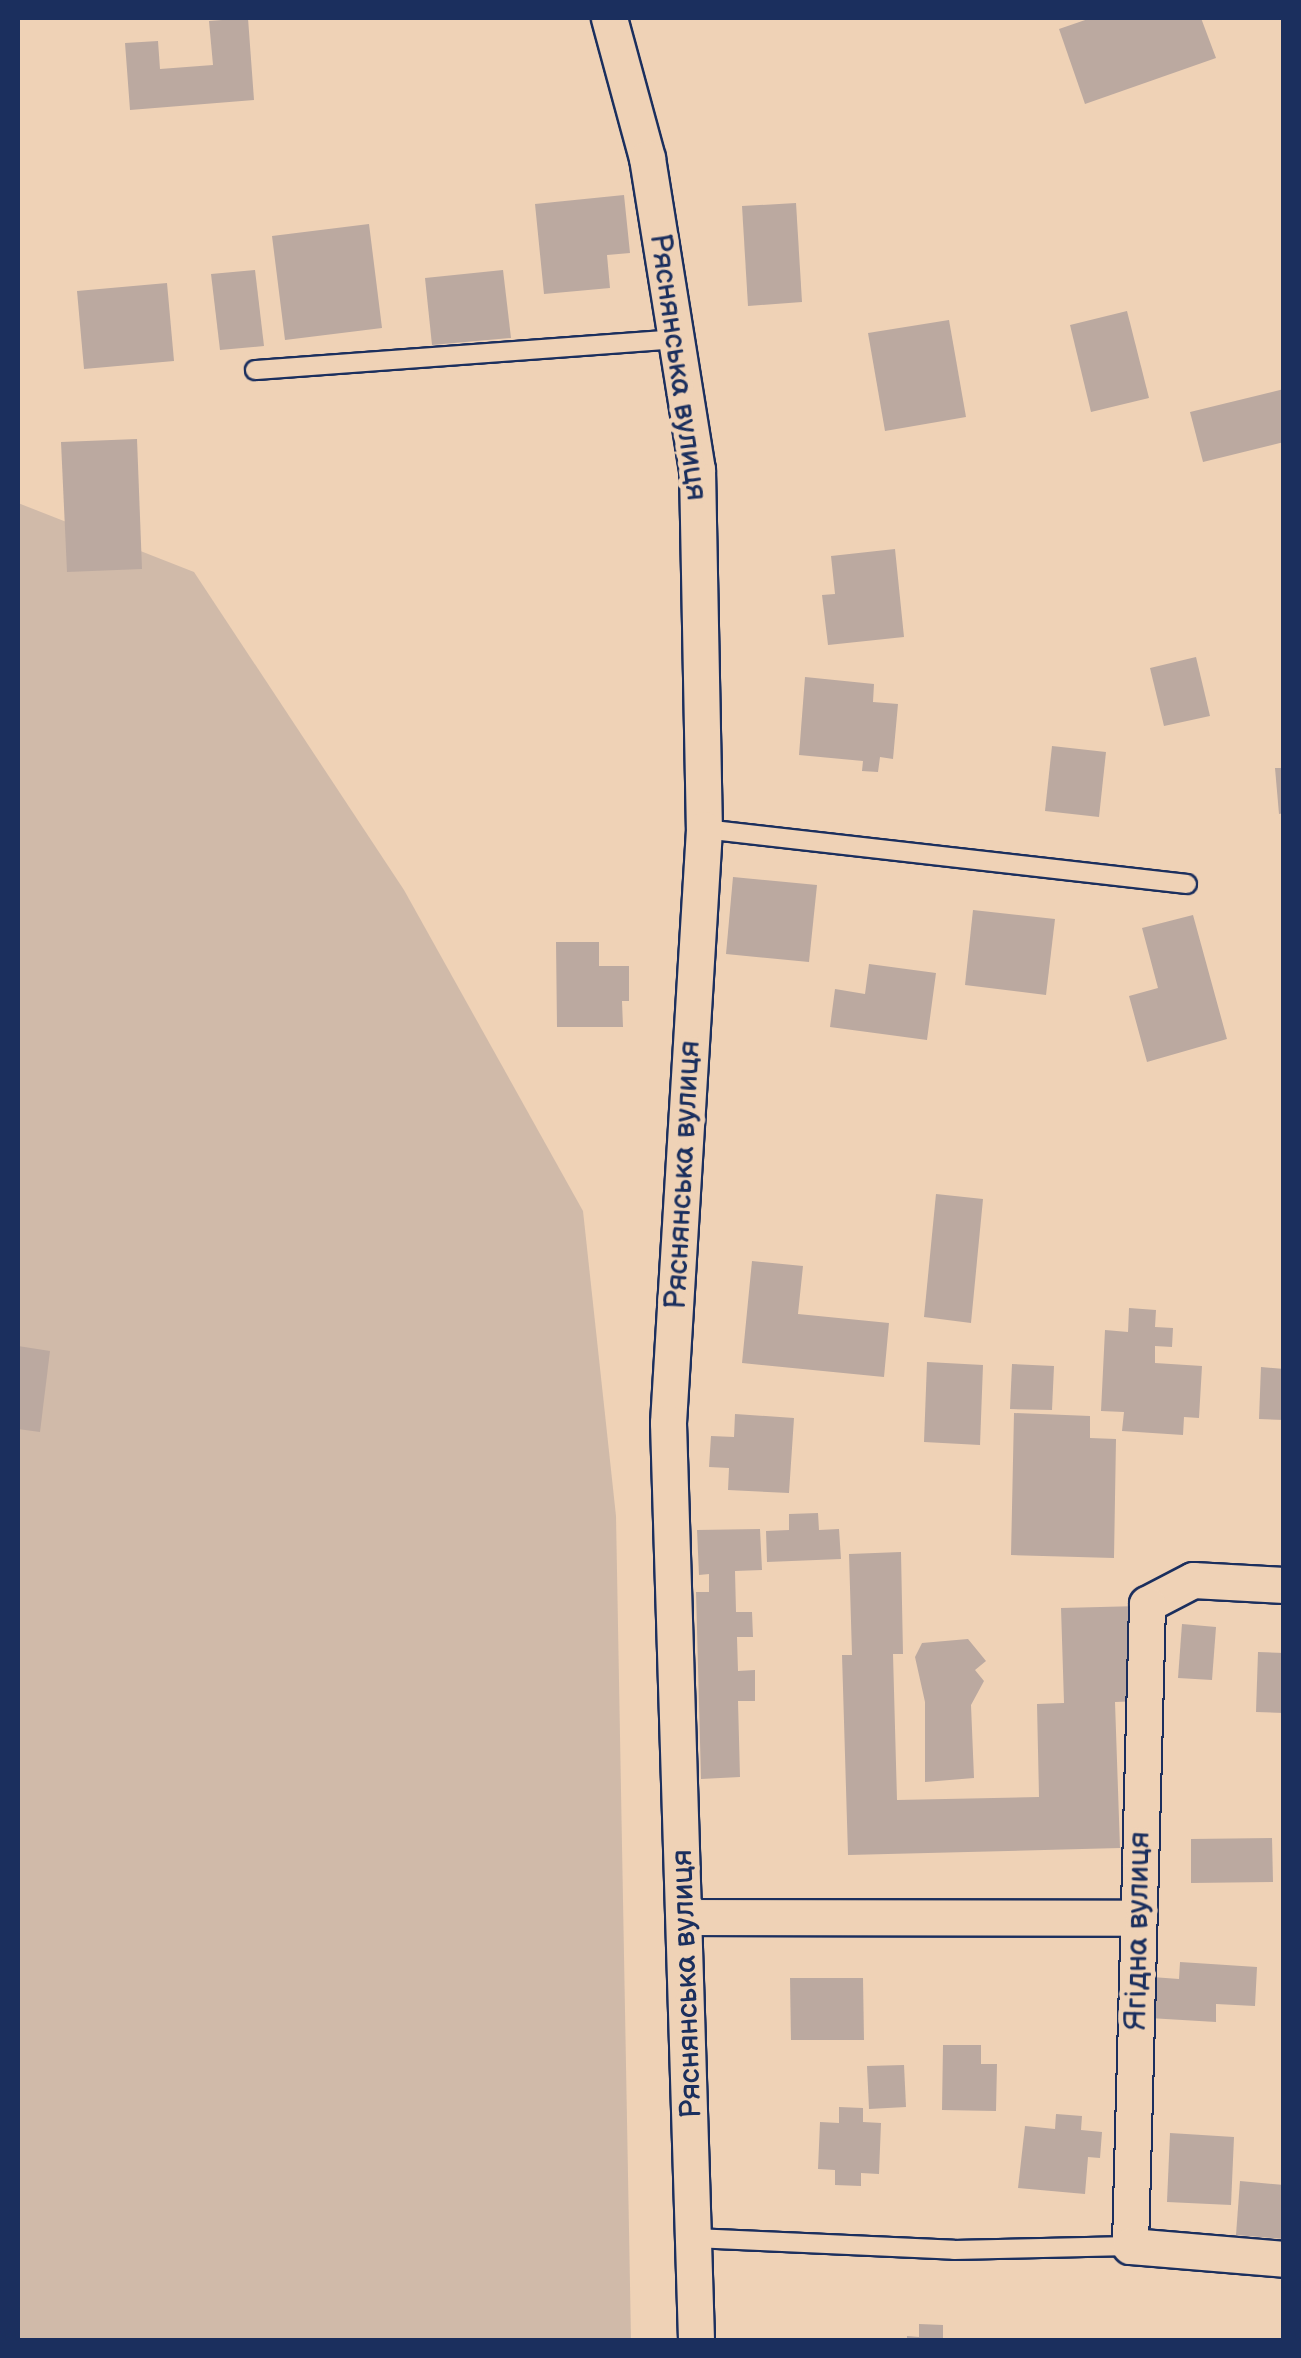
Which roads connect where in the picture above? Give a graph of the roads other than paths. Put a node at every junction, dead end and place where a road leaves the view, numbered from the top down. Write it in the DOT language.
graph roads {
  1 [pos="609,18"];
  2 [pos="676,339"];
  3 [pos="255,370"];
  4 [pos="704,829"];
  5 [pos="1187,884"];
  6 [pos="1284,1585"];
  7 [pos="686,1917"];
  8 [pos="1138,1918"];
  9 [pos="694,2238"];
  10 [pos="1130,2246"];
  11 [pos="1284,2259"];
  12 [pos="696,2340"];
  1 -- 2 [label="street, Ряснянська вулиця"];
  2 -- 3 [label="lane"];
  2 -- 4 [label="street, Ряснянська вулиця"];
  4 -- 5 [label="lane"];
  4 -- 7 [label="street, Ряснянська вулиця"];
  6 -- 8 [label="street, Ягідна вулиця"];
  7 -- 8 [label="street"];
  7 -- 9 [label="street, Ряснянська вулиця"];
  8 -- 10 [label="street, Ягідна вулиця"];
  9 -- 10 [label="lane"];
  9 -- 12 [label="street, Ряснянська вулиця"];
  10 -- 11 [label="street"];
}
